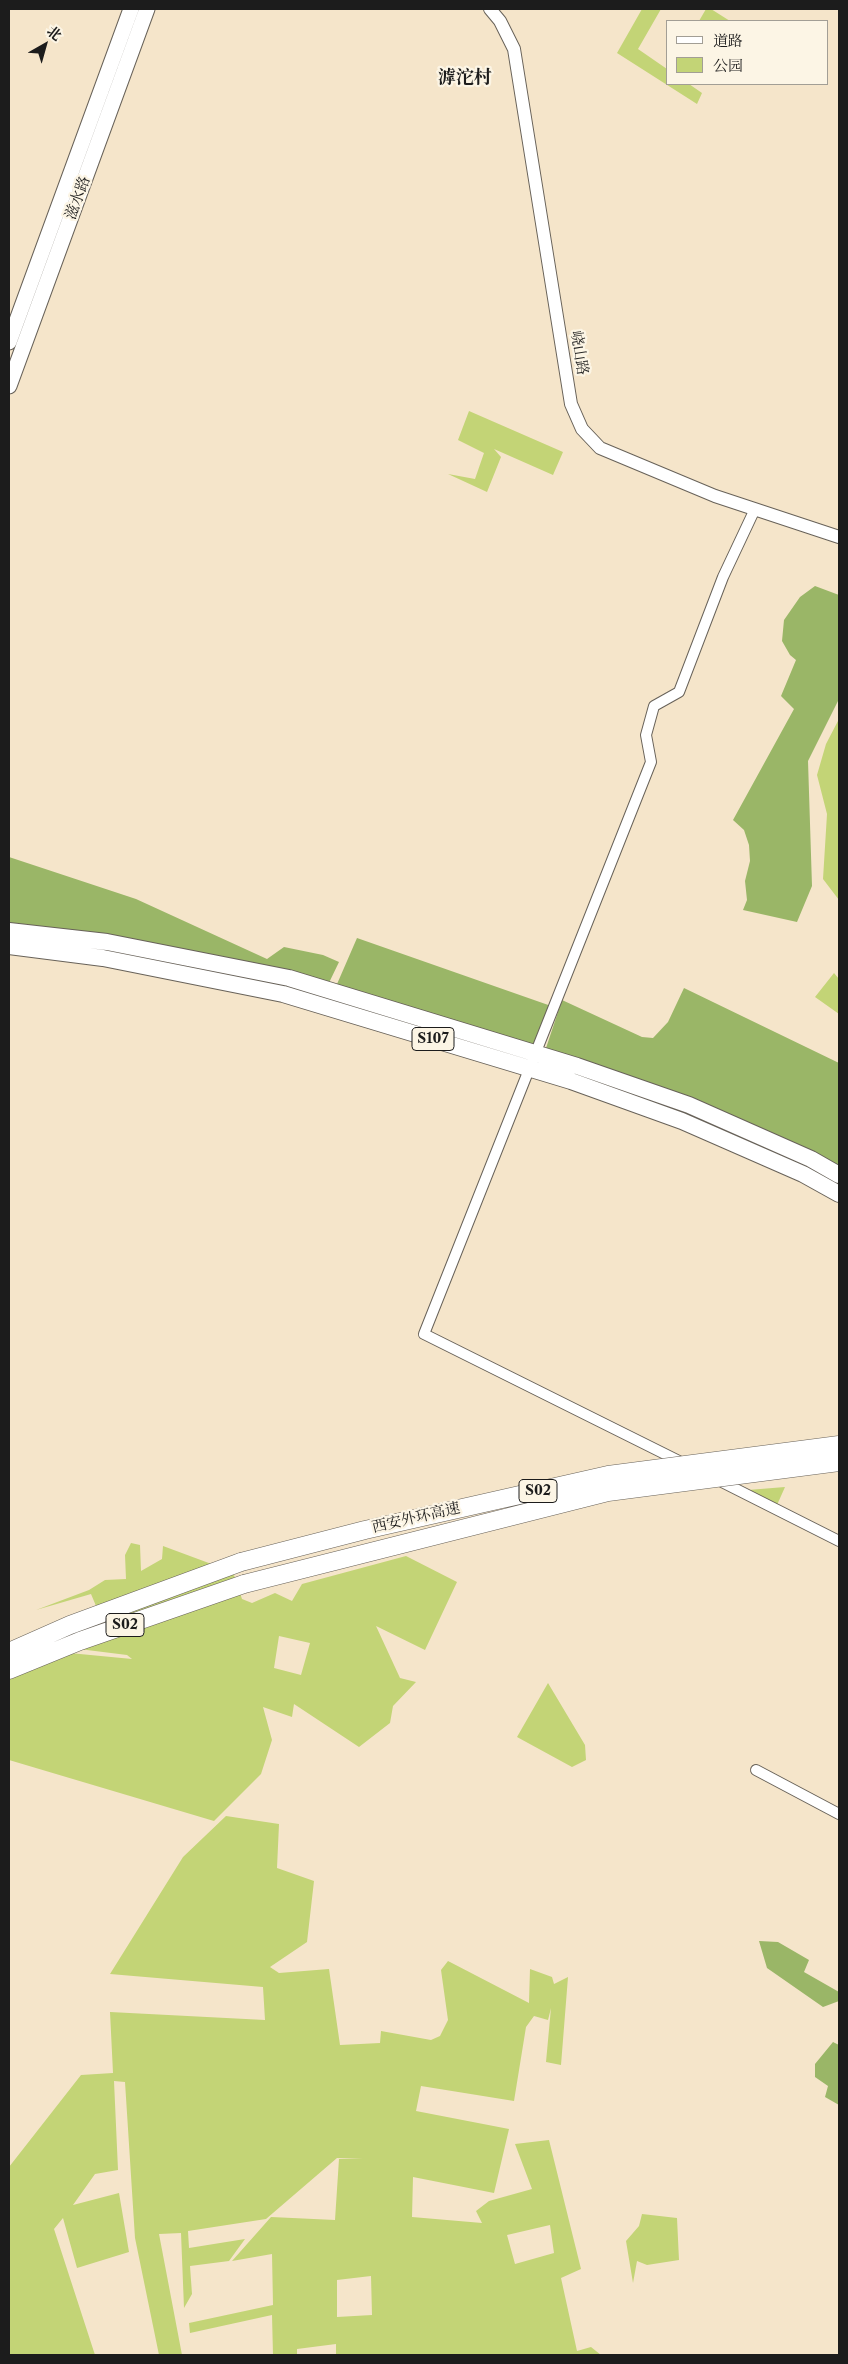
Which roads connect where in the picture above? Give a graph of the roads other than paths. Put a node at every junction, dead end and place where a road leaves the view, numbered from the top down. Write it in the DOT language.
graph roads {
  1 [pos="131,9"];
  2 [pos="147,9"];
  3 [pos="490,9"];
  4 [pos="9,342"];
  5 [pos="9,386"];
  6 [pos="755,510"];
  7 [pos="839,537"];
  8 [pos="9,931"];
  9 [pos="9,946"];
  10 [pos="534,1052"];
  11 [pos="530,1069"];
  12 [pos="839,1175"];
  13 [pos="839,1194"];
  14 [pos="839,1445"];
  15 [pos="839,1462"];
  16 [pos="839,1541"];
  17 [pos="9,1652"];
  18 [pos="9,1670"];
  19 [pos="756,1770"];
  20 [pos="839,1814"];
  1 -- 4 [label="main road, 滋水路"];
  2 -- 5 [label="main road, 滋水路"];
  3 -- 6 [label="street, 峣山路"];
  6 -- 7 [label="street, 峣山路"];
  6 -- 10 [label="street"];
  8 -- 10 [label="highway, S107"];
  9 -- 11 [label="highway, S107"];
  10 -- 11 [label="street"];
  10 -- 12 [label="highway, S107"];
  11 -- 13 [label="highway, S107"];
  11 -- 16 [label="street"];
  14 -- 17 [label="highway, 西安外环高速 / S02, bridge"];
  15 -- 18 [label="highway, 西安外环高速 / S02, bridge"];
  19 -- 20 [label="street"];
}
